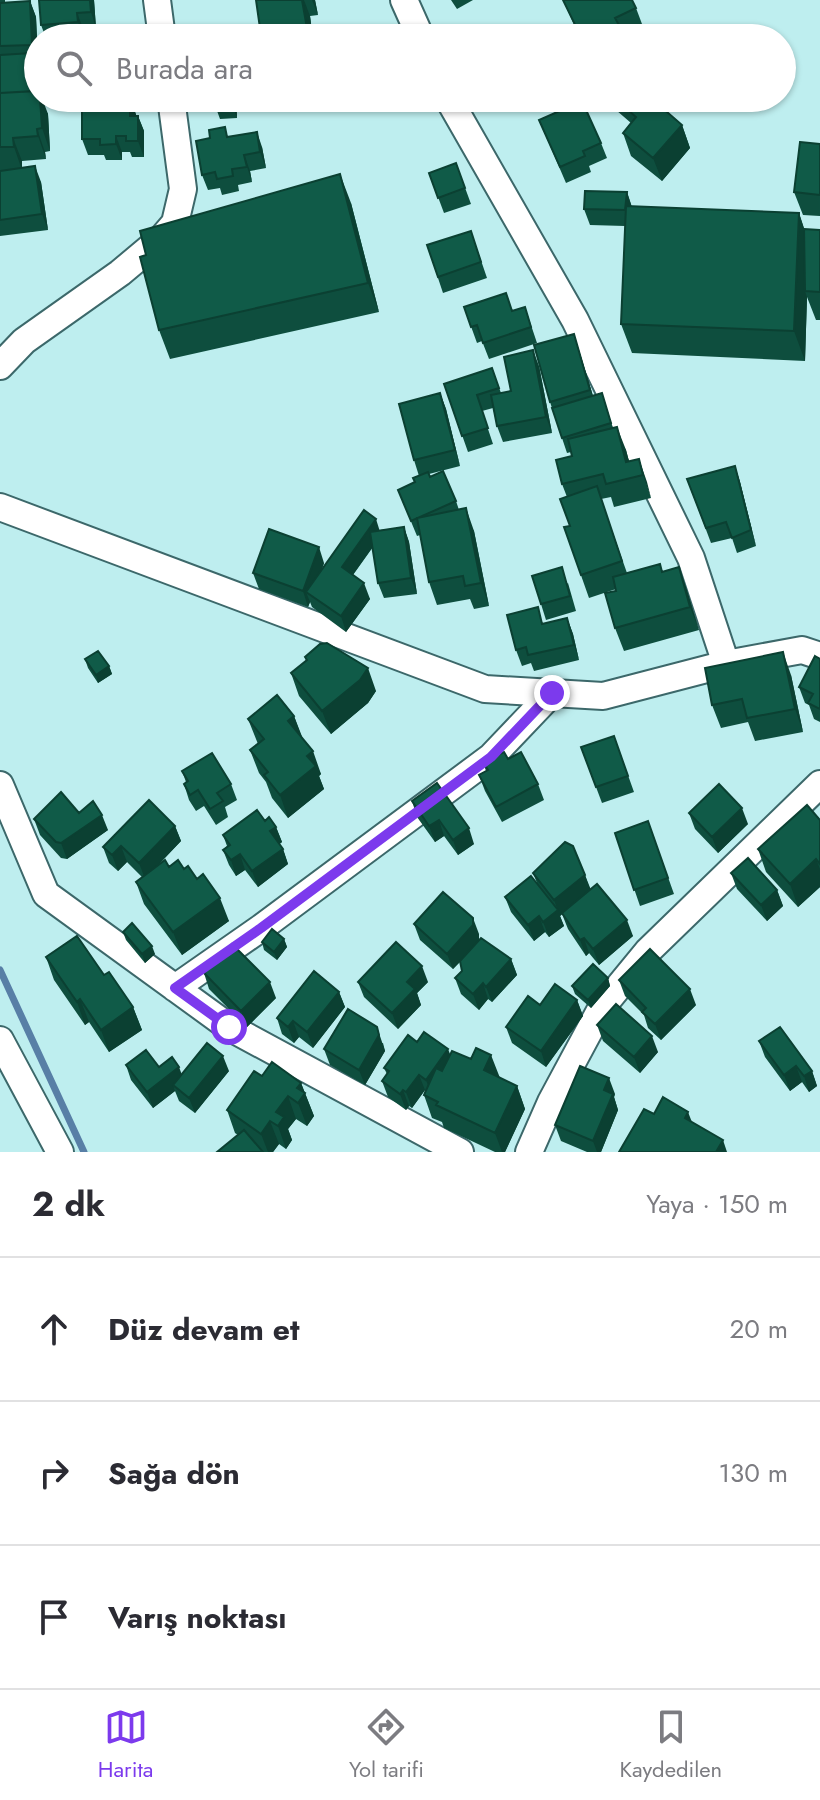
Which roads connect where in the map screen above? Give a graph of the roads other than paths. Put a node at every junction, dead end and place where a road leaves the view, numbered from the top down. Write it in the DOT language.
graph roads {
  1 [pos="157,0"];
  2 [pos="404,0"];
  3 [pos="160,24"];
  4 [pos="415,24"];
  5 [pos="173,112"];
  6 [pos="456,112"];
  7 [pos="0,366"];
  8 [pos="0,507"];
  9 [pos="820,656"];
  10 [pos="726,664"];
  11 [pos="552,693"];
  12 [pos="820,784"];
  13 [pos="3,803"];
  14 [pos="175,988"];
  15 [pos="0,1040"];
  16 [pos="60,1152"];
  17 [pos="460,1152"];
  18 [pos="529,1152"];
  1 -- 3 [label="street"];
  2 -- 4 [label="street"];
  5 -- 7 [label="street"];
  6 -- 10 [label="street"];
  8 -- 11 [label="street"];
  9 -- 10 [label="street"];
  10 -- 11 [label="street"];
  11 -- 14 [label="street"];
  12 -- 18 [label="street"];
  13 -- 14 [label="street"];
  14 -- 17 [label="street"];
  15 -- 16 [label="street"];
}
